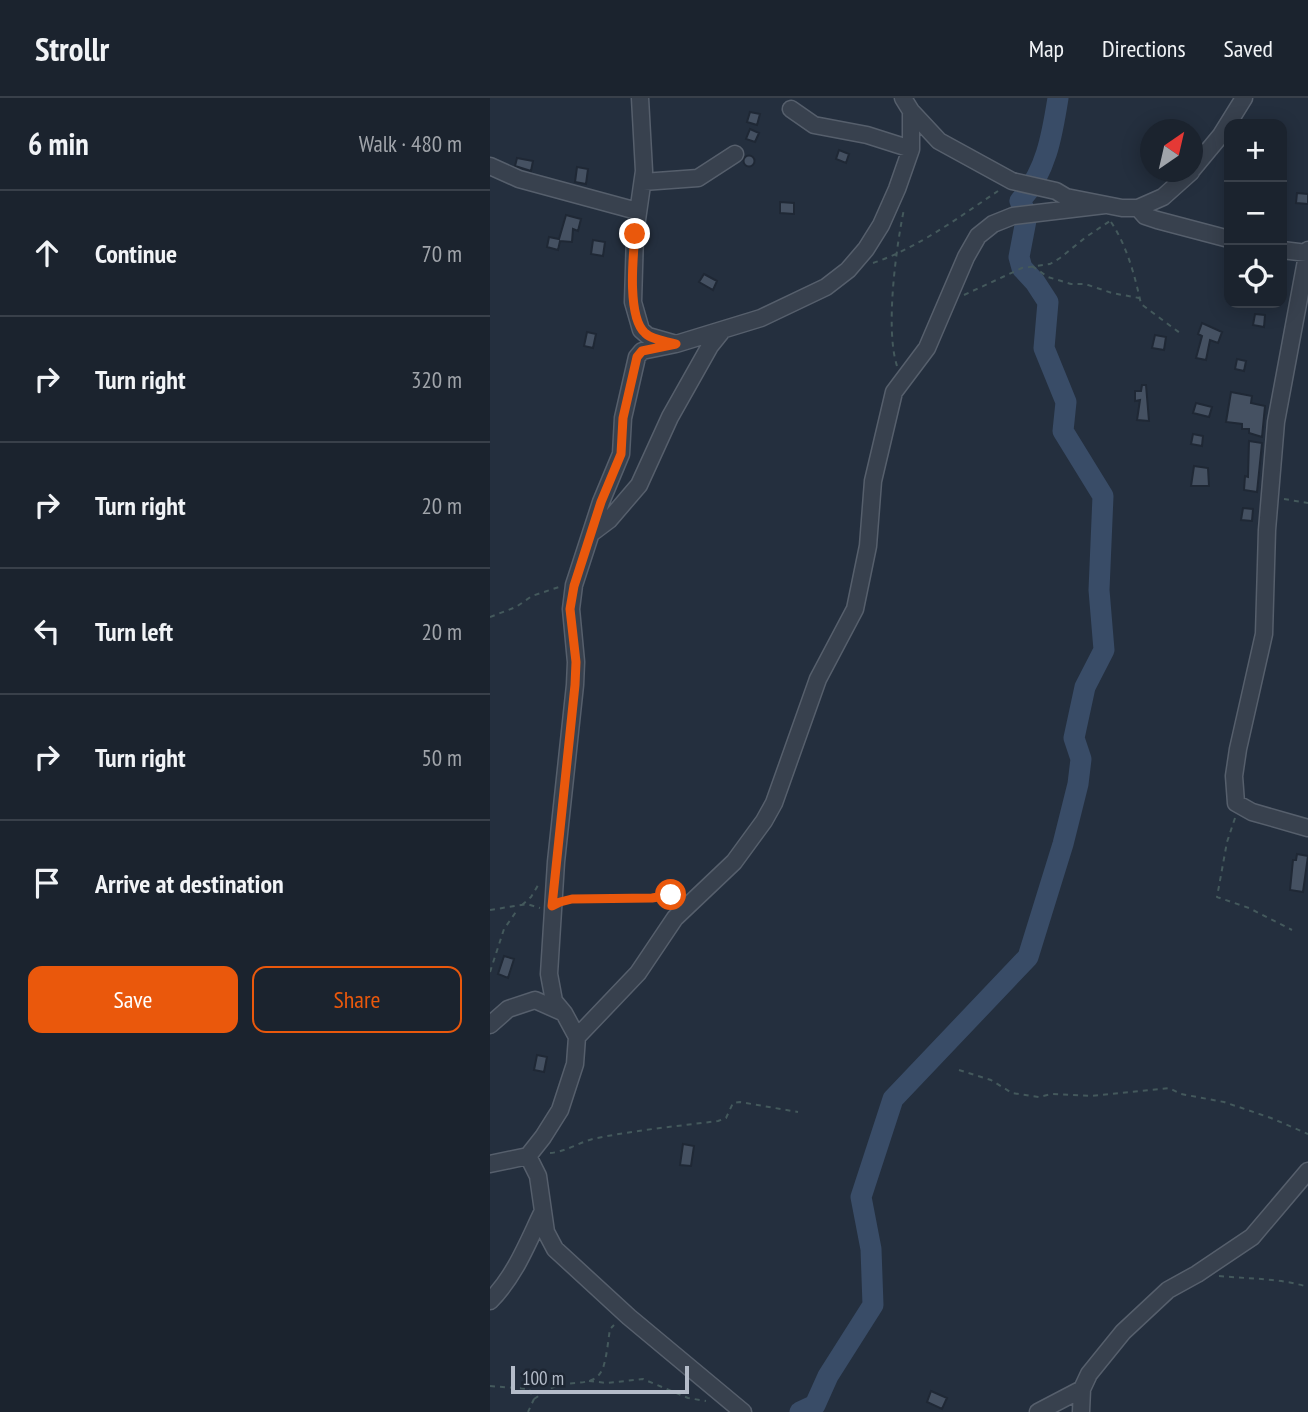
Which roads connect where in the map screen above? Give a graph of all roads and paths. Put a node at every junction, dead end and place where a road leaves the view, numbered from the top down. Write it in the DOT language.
graph roads {
  1 [pos="640,98"];
  2 [pos="1244,98"];
  3 [pos="907,105"];
  4 [pos="790,109"];
  5 [pos="911,149"];
  6 [pos="735,154"];
  7 [pos="1203,157"];
  8 [pos="490,166"];
  9 [pos="1012,181"];
  10 [pos="643,182"];
  11 [pos="1180,182"];
  12 [pos="1138,208"];
  13 [pos="904,210"];
  14 [pos="637,211"];
  15 [pos="1107,213"];
  16 [pos="1224,238"];
  17 [pos="1287,250"];
  18 [pos="897,251"];
  19 [pos="1307,251"];
  20 [pos="872,263"];
  21 [pos="1032,266"];
  22 [pos="1140,298"];
  23 [pos="947,303"];
  24 [pos="722,331"];
  25 [pos="1180,333"];
  26 [pos="1300,339"];
  27 [pos="676,344"];
  28 [pos="901,380"];
  29 [pos="1269,497"];
  30 [pos="1308,503"];
  31 [pos="593,532"];
  32 [pos="574,586"];
  33 [pos="490,617"];
  34 [pos="1236,803"];
  35 [pos="1308,828"];
  36 [pos="542,879"];
  37 [pos="690,891"];
  38 [pos="552,906"];
  39 [pos="520,907"];
  40 [pos="490,910"];
  41 [pos="1292,930"];
  42 [pos="490,972"];
  43 [pos="564,1013"];
  44 [pos="490,1025"];
  45 [pos="577,1037"];
  46 [pos="959,1070"];
  47 [pos="798,1112"];
  48 [pos="1308,1134"];
  49 [pos="528,1156"];
  50 [pos="490,1164"];
  51 [pos="1308,1171"];
  52 [pos="542,1213"];
  53 [pos="1197,1274"];
  54 [pos="1308,1286"];
  55 [pos="490,1301"];
  56 [pos="629,1317"];
  57 [pos="589,1381"];
  58 [pos="490,1386"];
  59 [pos="1082,1389"];
  60 [pos="534,1399"];
  61 [pos="737,1407"];
  62 [pos="528,1412"];
  63 [pos="1038,1412"];
  64 [pos="1081,1412"];
  1 -- 10 [label="street"];
  2 -- 7 [label="street"];
  3 -- 5 [label="street"];
  3 -- 9 [label="street"];
  4 -- 5 [label="street"];
  5 -- 24 [label="street"];
  6 -- 10 [label="street"];
  8 -- 14 [label="street"];
  9 -- 15 [label="street"];
  9 -- 18 [label="path"];
  10 -- 14 [label="street"];
  11 -- 12 [label="street"];
  12 -- 15 [label="street"];
  12 -- 15 [label="path"];
  12 -- 16 [label="street"];
  13 -- 18 [label="path"];
  14 -- 27 [label="street"];
  15 -- 21 [label="path"];
  15 -- 22 [label="path"];
  15 -- 23 [label="street"];
  17 -- 19 [label="street"];
  18 -- 20 [label="path"];
  18 -- 28 [label="path"];
  19 -- 26 [label="street"];
  21 -- 22 [label="path"];
  21 -- 23 [label="path"];
  22 -- 25 [label="path"];
  23 -- 28 [label="street"];
  24 -- 27 [label="street"];
  24 -- 31 [label="street"];
  26 -- 29 [label="street"];
  27 -- 31 [label="street"];
  28 -- 45 [label="street"];
  29 -- 30 [label="path"];
  29 -- 34 [label="street"];
  31 -- 32 [label="street"];
  32 -- 33 [label="path"];
  32 -- 38 [label="street"];
  34 -- 35 [label="street"];
  34 -- 41 [label="path"];
  36 -- 39 [label="path"];
  37 -- 38 [label="path"];
  38 -- 39 [label="path"];
  38 -- 43 [label="street"];
  39 -- 40 [label="path"];
  39 -- 42 [label="path"];
  43 -- 44 [label="street"];
  43 -- 45 [label="street"];
  45 -- 49 [label="street"];
  46 -- 48 [label="path"];
  47 -- 49 [label="path"];
  49 -- 50 [label="street"];
  49 -- 52 [label="street"];
  51 -- 53 [label="street"];
  52 -- 55 [label="street"];
  52 -- 56 [label="street"];
  53 -- 54 [label="path"];
  53 -- 59 [label="street"];
  56 -- 57 [label="path"];
  56 -- 61 [label="street"];
  57 -- 60 [label="path"];
  57 -- 61 [label="path"];
  58 -- 60 [label="path"];
  59 -- 63 [label="street"];
  59 -- 64 [label="street"];
  60 -- 62 [label="path"];
}
